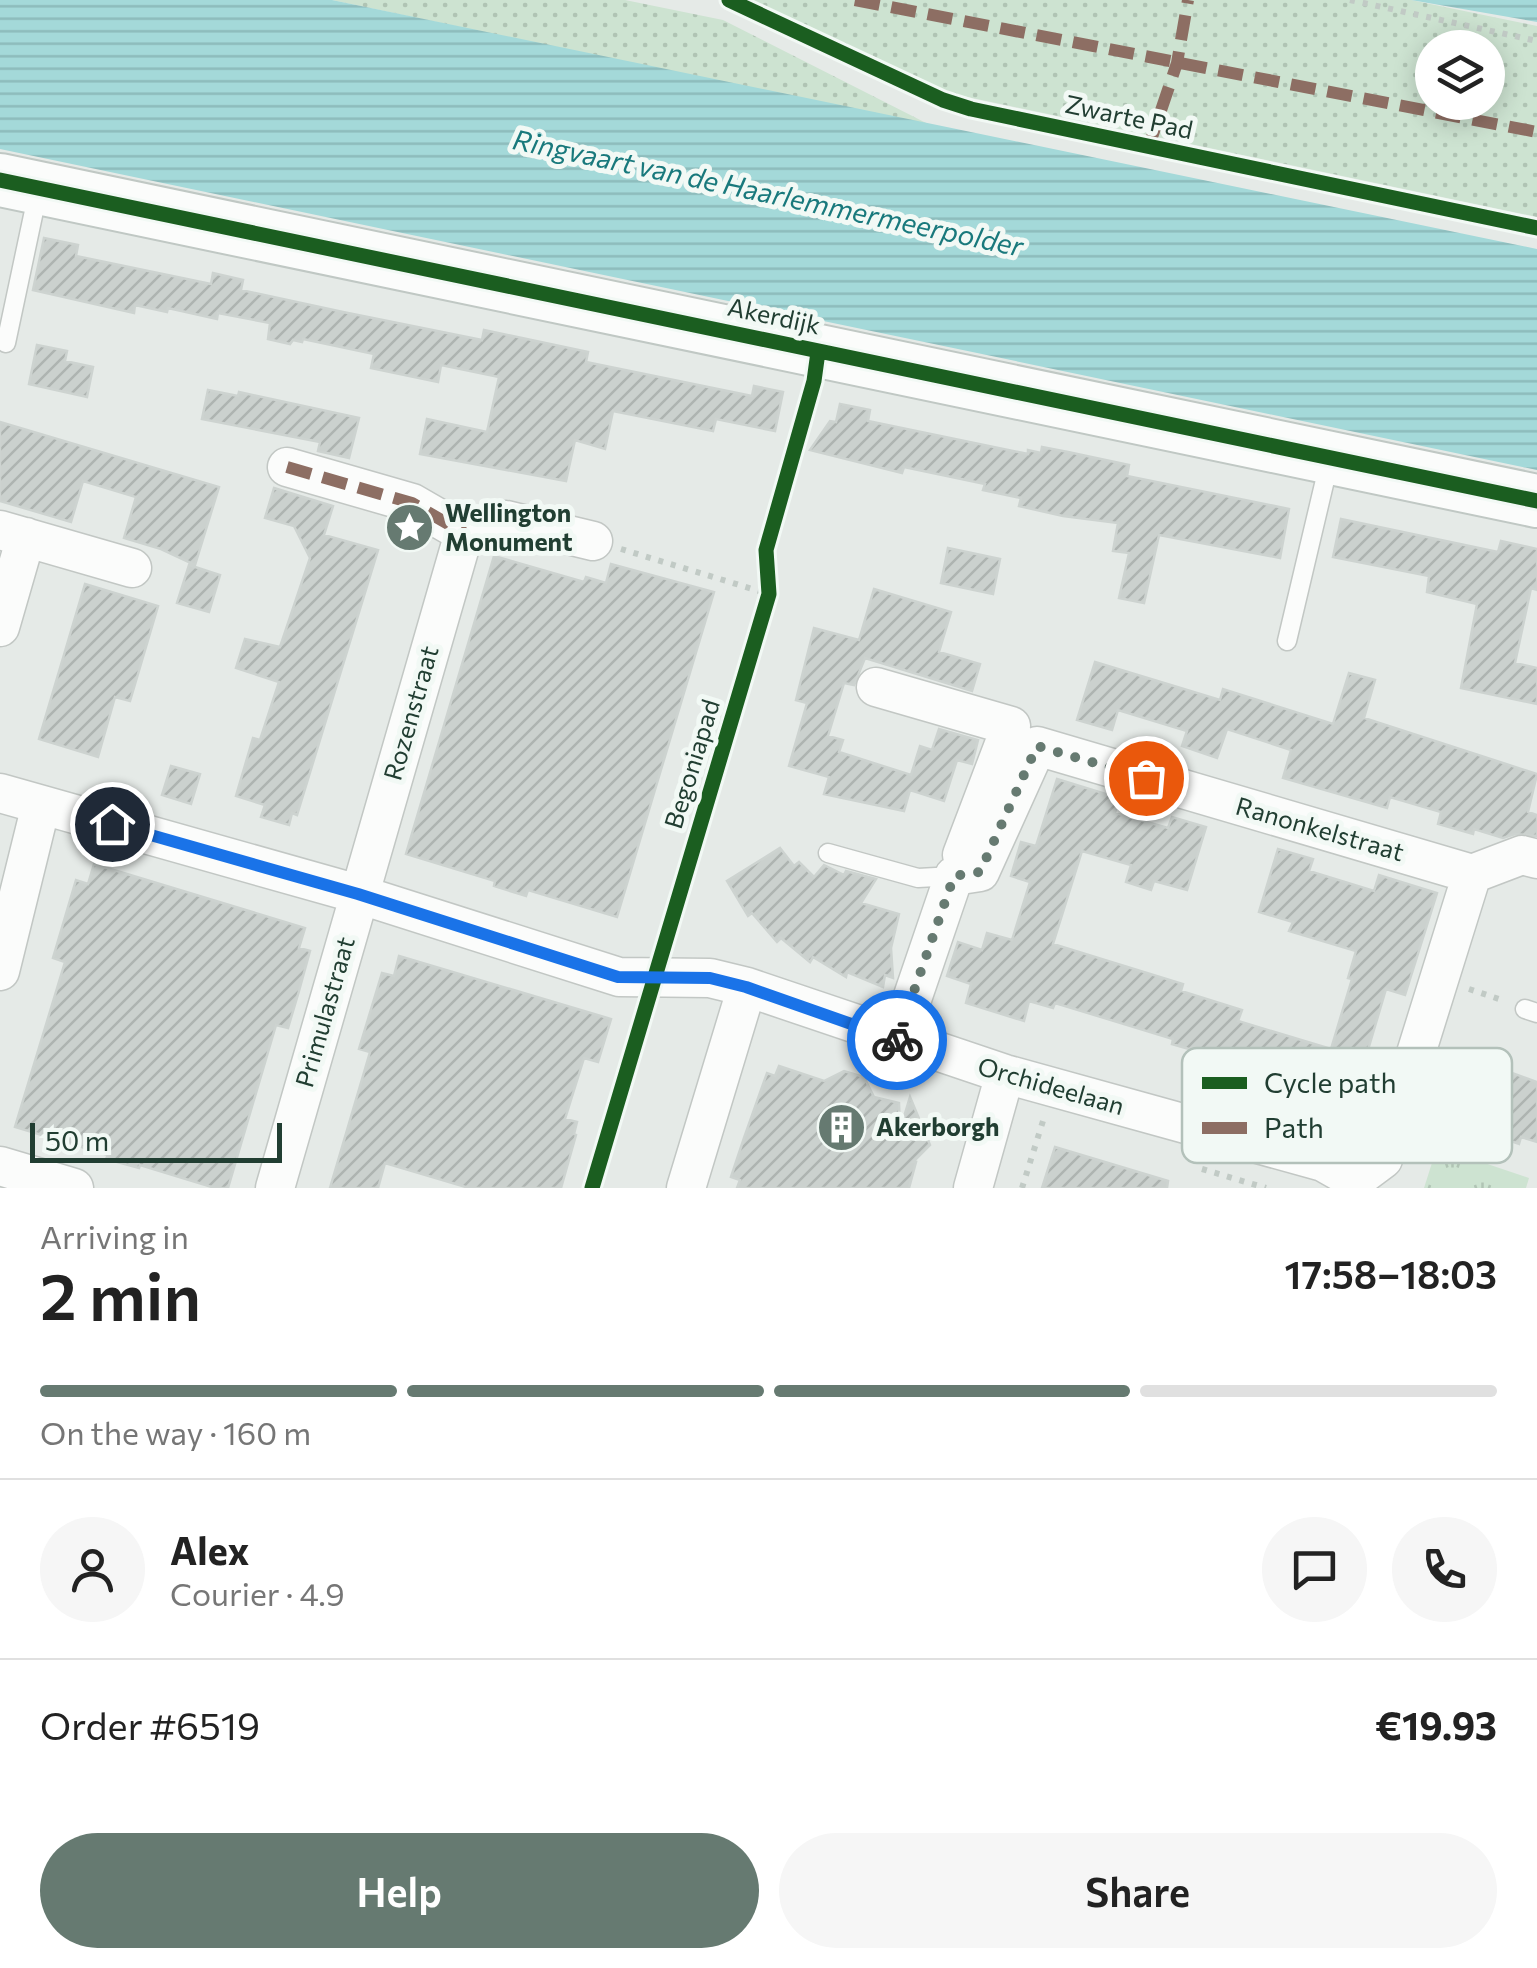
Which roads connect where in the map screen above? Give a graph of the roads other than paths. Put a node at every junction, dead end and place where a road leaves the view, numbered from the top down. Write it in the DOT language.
graph roads {
  1 [pos="20,184"];
  2 [pos="6,343"];
  3 [pos="1330,457"];
  4 [pos="287,466"];
  5 [pos="1537,501"];
  6 [pos="13,533"];
  7 [pos="464,533"];
  8 [pos="593,541"];
  9 [pos="132,568"];
  10 [pos="0,627"];
  11 [pos="1287,641"];
  12 [pos="876,687"];
  13 [pos="0,792"];
  14 [pos="41,805"];
  15 [pos="828,854"];
  16 [pos="1537,859"];
  17 [pos="1472,874"];
  18 [pos="954,876"];
  19 [pos="358,894"];
  20 [pos="0,971"];
  21 [pos="746,987"];
  22 [pos="898,1040"];
  23 [pos="1417,1048"];
  24 [pos="1004,1074"];
  25 [pos="1182,1123"];
  26 [pos="1324,1163"];
  27 [pos="1378,1163"];
  28 [pos="0,1166"];
  29 [pos="1354,1184"];
  30 [pos="74,1188"];
  31 [pos="275,1188"];
  32 [pos="686,1188"];
  33 [pos="973,1188"];
  1 -- 2 [label="lane"];
  1 -- 3 [label="street, Akerdijk"];
  3 -- 5 [label="street, Akerdijk"];
  3 -- 11 [label="lane"];
  4 -- 7 [label="street"];
  6 -- 9 [label="street"];
  6 -- 10 [label="street"];
  7 -- 8 [label="street"];
  7 -- 19 [label="street, Rozenstraat"];
  12 -- 18 [label="street"];
  13 -- 14 [label="street, Orchideelaan"];
  14 -- 19 [label="street, Orchideelaan"];
  14 -- 20 [label="street"];
  15 -- 18 [label="lane"];
  16 -- 17 [label="street"];
  17 -- 18 [label="street, Ranonkelstraat"];
  17 -- 23 [label="street"];
  18 -- 22 [label="street"];
  19 -- 21 [label="street, Orchideelaan"];
  19 -- 31 [label="street, Primulastraat"];
  21 -- 22 [label="street, Orchideelaan"];
  21 -- 32 [label="street"];
  22 -- 24 [label="street, Orchideelaan"];
  24 -- 25 [label="street, Orchideelaan"];
  24 -- 33 [label="street"];
  26 -- 29 [label="street, Orchideelaan"];
  27 -- 29 [label="street"];
  28 -- 30 [label="street"];
}
